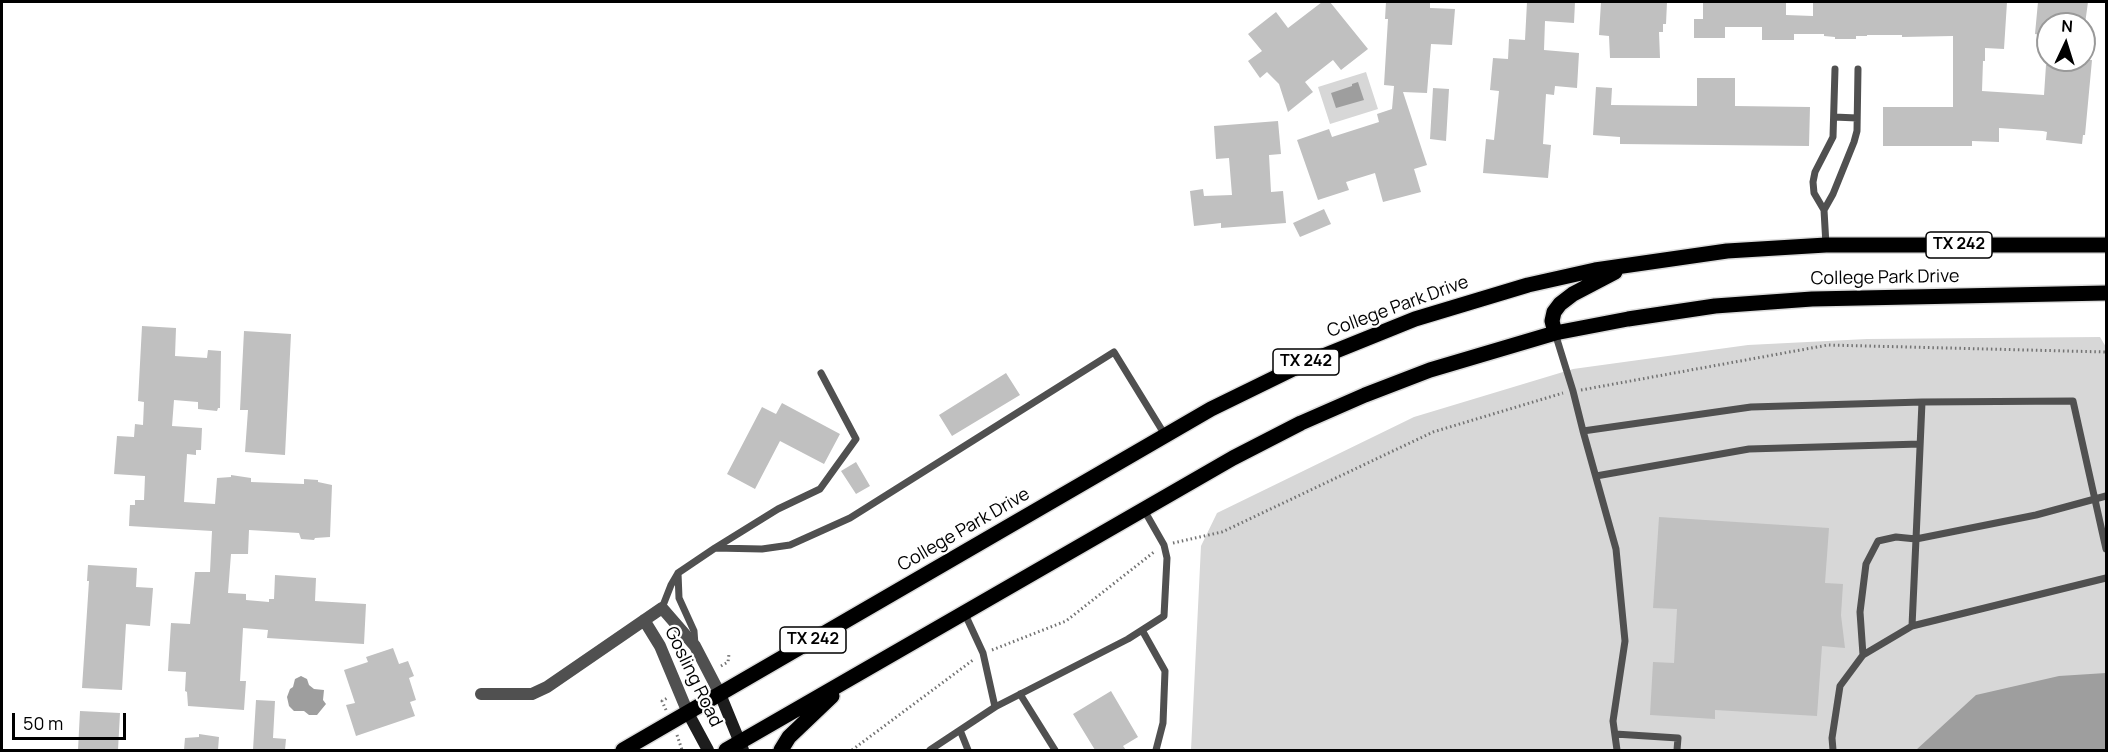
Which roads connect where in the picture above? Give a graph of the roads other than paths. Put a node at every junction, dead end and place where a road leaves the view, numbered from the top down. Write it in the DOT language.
graph roads {
  1 [pos="1835,69"];
  2 [pos="1858,69"];
  3 [pos="1834,117"];
  4 [pos="1857,118"];
  5 [pos="1824,210"];
  6 [pos="1826,245"];
  7 [pos="2106,245"];
  8 [pos="1632,264"];
  9 [pos="2106,293"];
  10 [pos="1555,333"];
  11 [pos="821,373"];
  12 [pos="1922,402"];
  13 [pos="1583,431"];
  14 [pos="1165,435"];
  15 [pos="1920,444"];
  16 [pos="1596,476"];
  17 [pos="2106,496"];
  18 [pos="2094,499"];
  19 [pos="1144,509"];
  20 [pos="1916,539"];
  21 [pos="715,548"];
  22 [pos="2106,549"];
  23 [pos="678,573"];
  24 [pos="2106,578"];
  25 [pos="662,608"];
  26 [pos="964,612"];
  27 [pos="644,620"];
  28 [pos="1912,626"];
  29 [pos="1142,630"];
  30 [pos="695,646"];
  31 [pos="1863,655"];
  32 [pos="851,678"];
  33 [pos="481,694"];
  34 [pos="720,694"];
  35 [pos="1020,694"];
  36 [pos="995,707"];
  37 [pos="688,713"];
  38 [pos="960,730"];
  39 [pos="1615,734"];
  40 [pos="742,746"];
  41 [pos="623,750"];
  42 [pos="708,750"];
  43 [pos="726,750"];
  44 [pos="781,750"];
  45 [pos="930,750"];
  46 [pos="969,750"];
  47 [pos="1055,750"];
  48 [pos="1156,750"];
  49 [pos="1617,750"];
  50 [pos="1677,750"];
  51 [pos="1833,750"];
  1 -- 3 [label="lane"];
  2 -- 4 [label="lane"];
  3 -- 4 [label="lane"];
  3 -- 5 [label="lane"];
  4 -- 5 [label="lane"];
  5 -- 6 [label="lane"];
  6 -- 7 [label="main road, College Park Drive / TX 242"];
  6 -- 8 [label="main road, College Park Drive / TX 242"];
  8 -- 10 [label="main road"];
  8 -- 14 [label="main road, College Park Drive / TX 242"];
  9 -- 10 [label="main road, College Park Drive / TX 242"];
  10 -- 13 [label="lane"];
  10 -- 19 [label="main road, College Park Drive / TX 242"];
  11 -- 21 [label="lane"];
  12 -- 13 [label="lane"];
  12 -- 15 [label="lane"];
  12 -- 18 [label="lane"];
  13 -- 16 [label="lane"];
  14 -- 21 [label="lane"];
  14 -- 34 [label="main road, College Park Drive / TX 242"];
  15 -- 16 [label="lane"];
  15 -- 20 [label="lane"];
  16 -- 39 [label="lane"];
  17 -- 18 [label="lane"];
  18 -- 20 [label="lane"];
  18 -- 22 [label="lane"];
  19 -- 26 [label="main road, College Park Drive / TX 242"];
  19 -- 29 [label="lane"];
  20 -- 28 [label="lane"];
  20 -- 31 [label="lane"];
  21 -- 23 [label="lane"];
  23 -- 25 [label="lane"];
  23 -- 30 [label="lane"];
  24 -- 28 [label="lane"];
  25 -- 27 [label="street"];
  25 -- 30 [label="street, Gosling Road"];
  26 -- 32 [label="main road, College Park Drive / TX 242"];
  26 -- 36 [label="lane"];
  27 -- 33 [label="street"];
  27 -- 37 [label="street, Gosling Road"];
  28 -- 31 [label="lane"];
  29 -- 35 [label="lane"];
  29 -- 48 [label="lane"];
  30 -- 34 [label="street, Gosling Road"];
  31 -- 51 [label="lane"];
  32 -- 40 [label="main road, College Park Drive / TX 242"];
  32 -- 44 [label="main road"];
  34 -- 37 [label="main road, College Park Drive / TX 242"];
  34 -- 40 [label="main road, Gosling Road"];
  35 -- 36 [label="lane"];
  35 -- 47 [label="lane"];
  36 -- 38 [label="lane"];
  37 -- 41 [label="main road, College Park Drive / TX 242"];
  37 -- 42 [label="main road, Gosling Road"];
  38 -- 45 [label="lane"];
  38 -- 46 [label="lane"];
  39 -- 49 [label="lane"];
  39 -- 50 [label="lane"];
  40 -- 43 [label="main road, College Park Drive / TX 242"];
}
